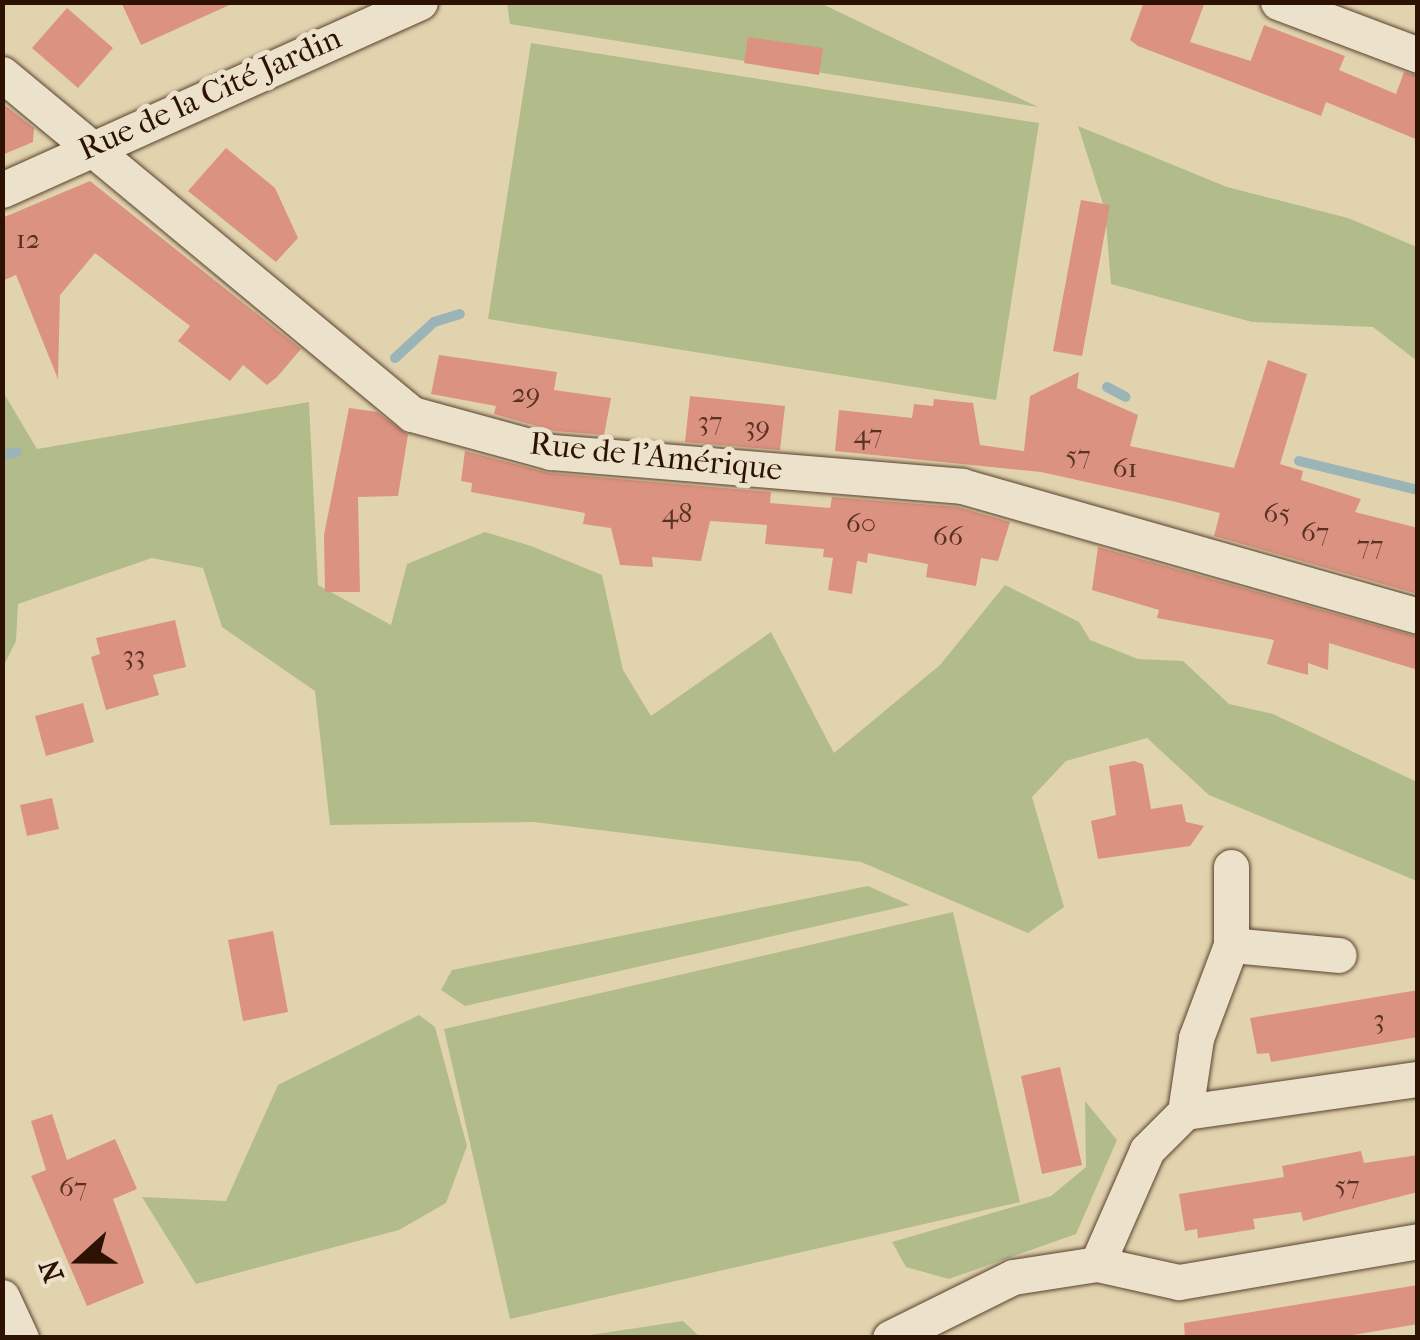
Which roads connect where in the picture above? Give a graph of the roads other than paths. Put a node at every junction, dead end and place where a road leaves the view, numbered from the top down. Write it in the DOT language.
graph roads {
  1 [pos="420,2"];
  2 [pos="1278,2"];
  3 [pos="1418,55"];
  4 [pos="2,74"];
  5 [pos="89,146"];
  6 [pos="2,190"];
  7 [pos="1418,616"];
  8 [pos="1232,867"];
  9 [pos="1231,945"];
  10 [pos="1339,955"];
  11 [pos="1418,1079"];
  12 [pos="1185,1112"];
  13 [pos="1418,1242"];
  14 [pos="1097,1264"];
  15 [pos="2,1297"];
  16 [pos="21,1338"];
  17 [pos="890,1338"];
  1 -- 5 [label="street, Rue de la Cité Jardin"];
  2 -- 3 [label="street"];
  4 -- 5 [label="street, Rue de l'Amérique"];
  5 -- 6 [label="street, Rue de la Cité Jardin"];
  5 -- 7 [label="street, Rue de l'Amérique"];
  8 -- 9 [label="street"];
  9 -- 10 [label="street"];
  9 -- 12 [label="street"];
  11 -- 12 [label="street"];
  12 -- 14 [label="street"];
  13 -- 14 [label="street"];
  14 -- 17 [label="street"];
  15 -- 16 [label="street"];
}
